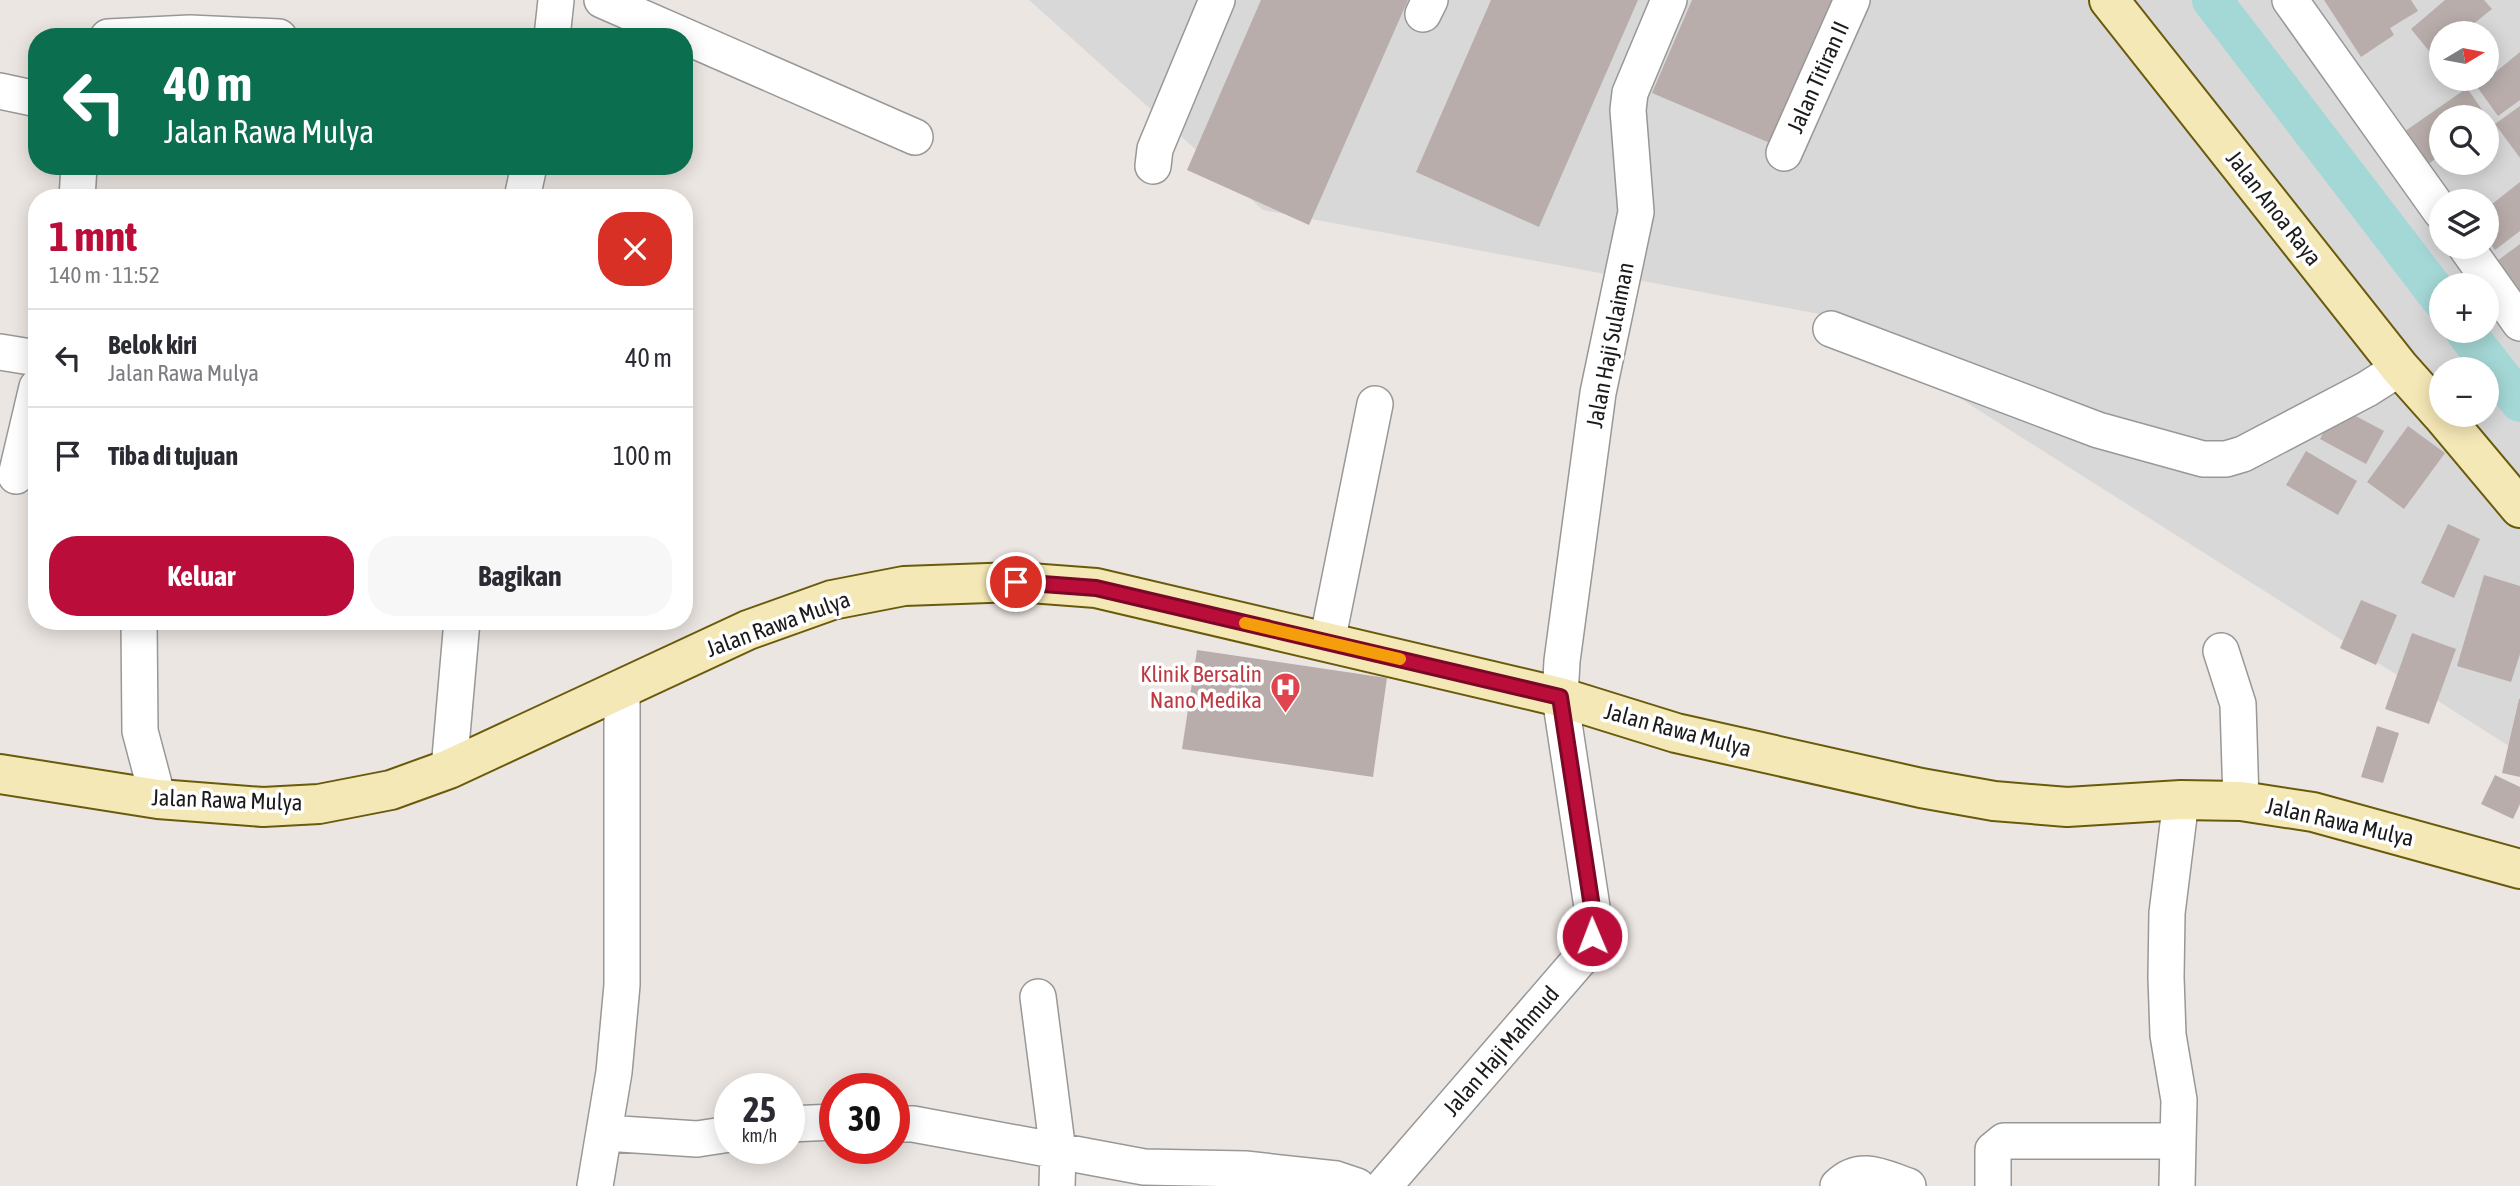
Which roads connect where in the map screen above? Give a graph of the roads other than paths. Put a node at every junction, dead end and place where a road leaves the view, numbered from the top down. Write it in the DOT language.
graph roads {
  1 [pos="556,0"];
  2 [pos="602,0"];
  3 [pos="1217,0"];
  4 [pos="1668,0"];
  5 [pos="1852,0"];
  6 [pos="2109,0"];
  7 [pos="2294,1"];
  8 [pos="553,28"];
  9 [pos="666,28"];
  10 [pos="693,40"];
  11 [pos="0,91"];
  12 [pos="28,97"];
  13 [pos="915,136"];
  14 [pos="1784,153"];
  15 [pos="1153,166"];
  16 [pos="2429,195"];
  17 [pos="2475,259"];
  18 [pos="2520,323"];
  19 [pos="1830,329"];
  20 [pos="0,352"];
  21 [pos="28,357"];
  22 [pos="2400,368"];
  23 [pos="2429,400"];
  24 [pos="1375,404"];
  25 [pos="28,425"];
  26 [pos="2453,427"];
  27 [pos="16,476"];
  28 [pos="2520,508"];
  29 [pos="139,630"];
  30 [pos="461,630"];
  31 [pos="1327,642"];
  32 [pos="2221,651"];
  33 [pos="622,689"];
  34 [pos="1560,697"];
  35 [pos="449,769"];
  36 [pos="0,774"];
  37 [pos="158,799"];
  38 [pos="2181,800"];
  39 [pos="2241,801"];
  40 [pos="2520,869"];
  41 [pos="1038,997"];
  42 [pos="910,1124"];
  43 [pos="605,1133"];
  44 [pos="714,1136"];
  45 [pos="2177,1141"];
  46 [pos="1058,1152"];
  47 [pos="595,1186"];
  48 [pos="1057,1186"];
  49 [pos="1357,1186"];
  50 [pos="1384,1186"];
  51 [pos="1838,1186"];
  52 [pos="1908,1186"];
  53 [pos="1993,1186"];
  54 [pos="2178,1186"];
  1 -- 8 [label="street"];
  2 -- 9 [label="street"];
  3 -- 15 [label="street"];
  4 -- 34 [label="street, Jalan Haji Sulaiman"];
  5 -- 14 [label="street, Jalan Titiran II"];
  6 -- 22 [label="main road, Jalan Anoa Raya"];
  7 -- 16 [label="street"];
  10 -- 13 [label="street"];
  11 -- 12 [label="street"];
  17 -- 18 [label="street"];
  19 -- 22 [label="street"];
  20 -- 21 [label="street"];
  22 -- 23 [label="main road, Jalan Anoa Raya"];
  24 -- 31 [label="street"];
  25 -- 27 [label="street"];
  26 -- 28 [label="main road, Jalan Anoa Raya"];
  29 -- 37 [label="street"];
  30 -- 35 [label="street"];
  31 -- 33 [label="main road, Jalan Rawa Mulya"];
  31 -- 34 [label="main road, Jalan Rawa Mulya"];
  32 -- 39 [label="street"];
  33 -- 35 [label="main road, Jalan Rawa Mulya"];
  33 -- 43 [label="street"];
  34 -- 38 [label="main road, Jalan Rawa Mulya"];
  34 -- 50 [label="street, Jalan Haji Mahmud"];
  35 -- 37 [label="main road, Jalan Rawa Mulya"];
  36 -- 37 [label="main road, Jalan Rawa Mulya"];
  38 -- 39 [label="main road, Jalan Rawa Mulya"];
  38 -- 45 [label="street"];
  39 -- 40 [label="main road, Jalan Rawa Mulya"];
  41 -- 46 [label="street"];
  42 -- 46 [label="street"];
  43 -- 44 [label="street"];
  43 -- 47 [label="street"];
  45 -- 53 [label="street"];
  45 -- 54 [label="street"];
  46 -- 48 [label="street"];
  46 -- 49 [label="street"];
  51 -- 52 [label="street"];
}
